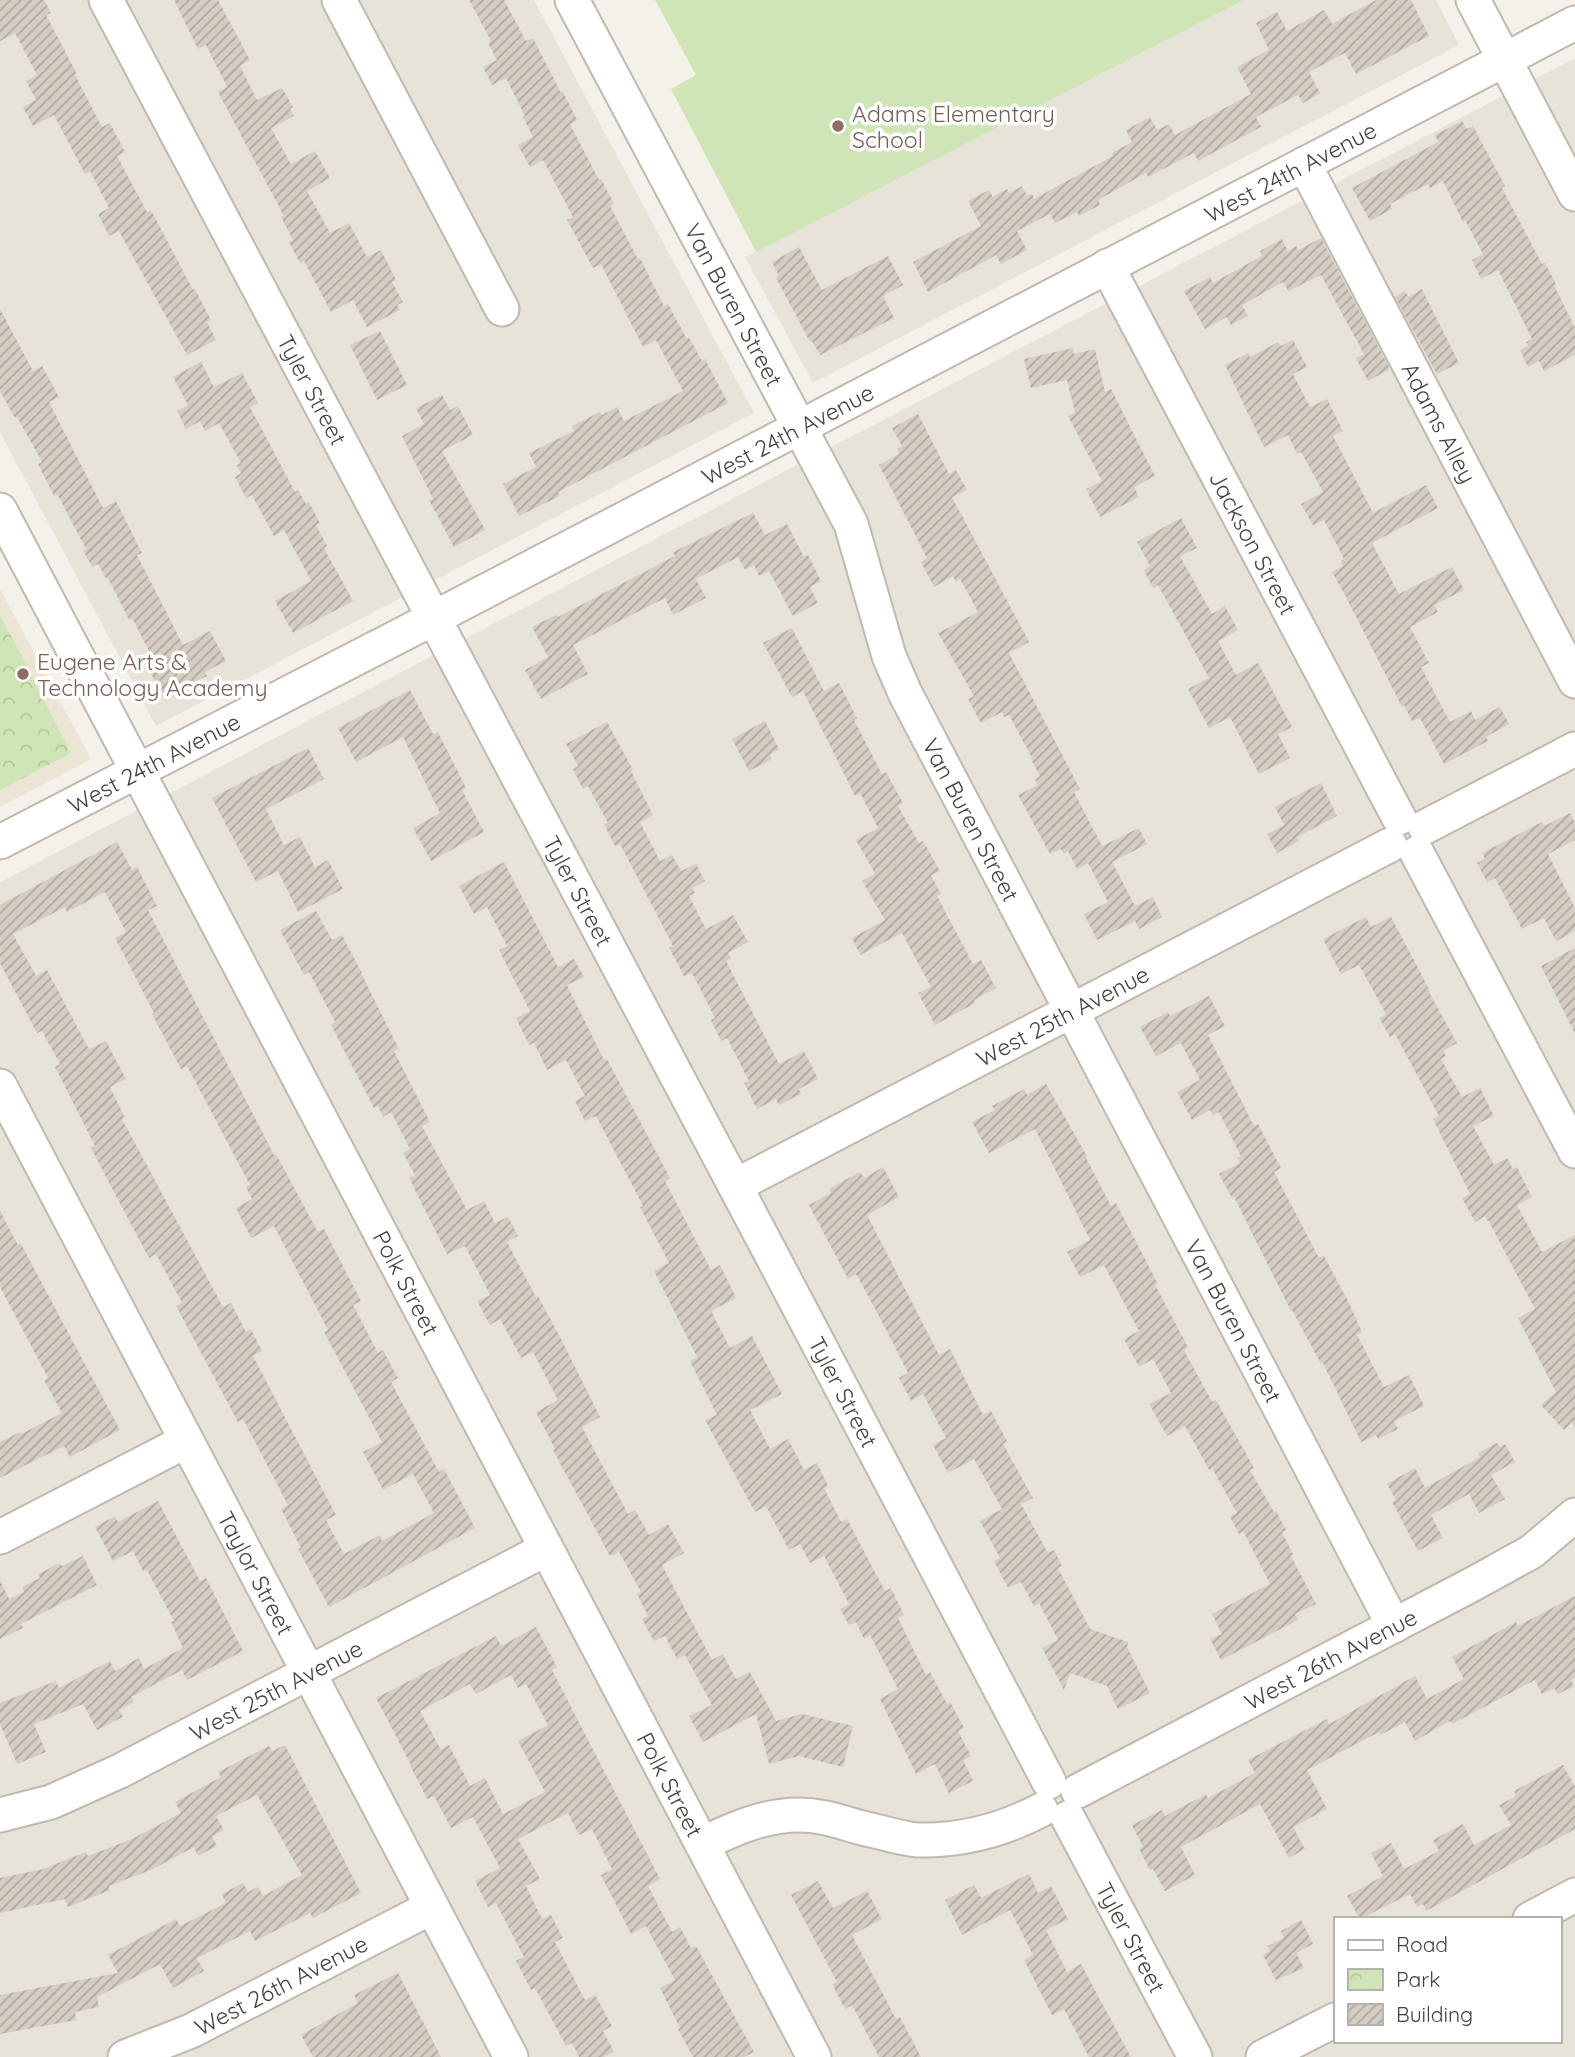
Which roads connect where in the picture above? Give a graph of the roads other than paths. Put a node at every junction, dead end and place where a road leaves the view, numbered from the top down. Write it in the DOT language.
graph roads {
  1 [pos="106,0"];
  2 [pos="339,0"];
  3 [pos="572,0"];
  4 [pos="1473,0"];
  5 [pos="1575,23"];
  6 [pos="1505,60"];
  7 [pos="1304,164"];
  8 [pos="1575,194"];
  9 [pos="1107,266"];
  10 [pos="502,309"];
  11 [pos="799,427"];
  12 [pos="0,510"];
  13 [pos="434,618"];
  14 [pos="1575,681"];
  15 [pos="1575,749"];
  16 [pos="139,772"];
  17 [pos="1408,836"];
  18 [pos="0,842"];
  19 [pos="1071,1010"];
  20 [pos="0,1086"];
  21 [pos="1575,1151"];
  22 [pos="735,1186"];
  23 [pos="186,1441"];
  24 [pos="1575,1516"];
  25 [pos="0,1537"];
  26 [pos="545,1549"];
  27 [pos="1394,1626"];
  28 [pos="309,1672"];
  29 [pos="1059,1800"];
  30 [pos="0,1815"];
  31 [pos="702,1844"];
  32 [pos="1575,1895"];
  33 [pos="432,1906"];
  34 [pos="1534,1917"];
  35 [pos="1334,2021"];
  36 [pos="125,2057"];
  37 [pos="511,2057"];
  38 [pos="814,2057"];
  39 [pos="1195,2057"];
  40 [pos="1263,2057"];
  1 -- 13 [label="street, Tyler Street"];
  2 -- 10 [label="street"];
  3 -- 11 [label="street, Van Buren Street"];
  4 -- 6 [label="street"];
  5 -- 6 [label="street, West 24th Avenue"];
  6 -- 7 [label="street, West 24th Avenue"];
  6 -- 8 [label="street"];
  7 -- 9 [label="street, West 24th Avenue"];
  7 -- 14 [label="street, Adams Alley"];
  9 -- 11 [label="street, West 24th Avenue"];
  9 -- 17 [label="street, Jackson Street"];
  11 -- 13 [label="street, West 24th Avenue"];
  11 -- 19 [label="street, Van Buren Street"];
  12 -- 16 [label="street, Polk Street"];
  13 -- 16 [label="street, West 24th Avenue"];
  13 -- 22 [label="street, Tyler Street"];
  15 -- 17 [label="street, West 25th Avenue"];
  16 -- 18 [label="street, West 24th Avenue"];
  16 -- 26 [label="street, Polk Street"];
  17 -- 19 [label="street, West 25th Avenue"];
  17 -- 21 [label="street, Jackson Street"];
  19 -- 22 [label="street, West 25th Avenue"];
  19 -- 27 [label="street, Van Buren Street"];
  20 -- 23 [label="street, Taylor Street"];
  22 -- 29 [label="street, Tyler Street"];
  23 -- 25 [label="street"];
  23 -- 28 [label="street, Taylor Street"];
  24 -- 27 [label="street, West 26th Avenue"];
  26 -- 28 [label="street, West 25th Avenue"];
  26 -- 31 [label="street, Polk Street"];
  27 -- 29 [label="street, West 26th Avenue"];
  28 -- 30 [label="street, West 25th Avenue"];
  28 -- 33 [label="street, Taylor Street"];
  29 -- 31 [label="street, West 26th Avenue"];
  29 -- 39 [label="street, Tyler Street"];
  31 -- 38 [label="street, Polk Street"];
  32 -- 34 [label="street"];
  33 -- 36 [label="street, West 26th Avenue"];
  33 -- 37 [label="street, Taylor Street"];
  35 -- 40 [label="street"];
}
